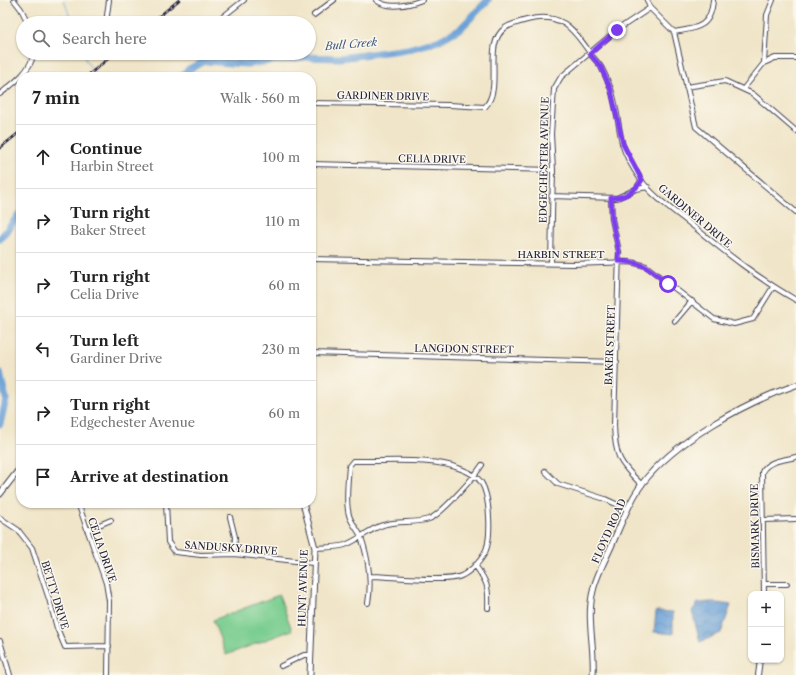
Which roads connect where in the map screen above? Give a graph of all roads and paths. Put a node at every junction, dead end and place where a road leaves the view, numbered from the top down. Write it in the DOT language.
graph roads {
  1 [pos="14,0"];
  2 [pos="109,0"];
  3 [pos="244,0"];
  4 [pos="334,0"];
  5 [pos="376,0"];
  6 [pos="422,0"];
  7 [pos="647,0"];
  8 [pos="713,0"];
  9 [pos="773,0"];
  10 [pos="650,8"];
  11 [pos="314,15"];
  12 [pos="24,16"];
  13 [pos="107,16"];
  14 [pos="224,16"];
  15 [pos="674,32"];
  16 [pos="590,54"];
  17 [pos="796,58"];
  18 [pos="33,60"];
  19 [pos="764,63"];
  20 [pos="25,72"];
  21 [pos="16,80"];
  22 [pos="686,87"];
  23 [pos="744,88"];
  24 [pos="0,94"];
  25 [pos="316,103"];
  26 [pos="796,131"];
  27 [pos="316,164"];
  28 [pos="553,170"];
  29 [pos="642,180"];
  30 [pos="648,187"];
  31 [pos="636,189"];
  32 [pos="552,196"];
  33 [pos="611,198"];
  34 [pos="796,212"];
  35 [pos="316,259"];
  36 [pos="618,261"];
  37 [pos="551,263"];
  38 [pos="773,287"];
  39 [pos="796,300"];
  40 [pos="692,301"];
  41 [pos="675,321"];
  42 [pos="316,353"];
  43 [pos="617,362"];
  44 [pos="796,386"];
  45 [pos="796,457"];
  46 [pos="482,465"];
  47 [pos="546,471"];
  48 [pos="16,473"];
  49 [pos="476,476"];
  50 [pos="642,485"];
  51 [pos="0,494"];
  52 [pos="80,508"];
  53 [pos="166,508"];
  54 [pos="304,508"];
  55 [pos="627,509"];
  56 [pos="0,518"];
  57 [pos="230,518"];
  58 [pos="796,519"];
  59 [pos="112,520"];
  60 [pos="763,520"];
  61 [pos="87,530"];
  62 [pos="361,537"];
  63 [pos="315,548"];
  64 [pos="234,554"];
  65 [pos="313,563"];
  66 [pos="475,565"];
  67 [pos="370,576"];
  68 [pos="764,584"];
  69 [pos="787,584"];
  70 [pos="764,591"];
  71 [pos="368,603"];
  72 [pos="488,608"];
  73 [pos="0,641"];
  74 [pos="109,646"];
  75 [pos="310,655"];
  76 [pos="760,663"];
  77 [pos="281,666"];
  78 [pos="10,675"];
  79 [pos="108,675"];
  80 [pos="310,675"];
  81 [pos="593,675"];
  82 [pos="758,675"];
  1 -- 12 [label="street"];
  2 -- 13 [label="street"];
  3 -- 14 [label="street"];
  4 -- 11 [label="street"];
  5 -- 6 [label="street"];
  7 -- 10 [label="street"];
  8 -- 15 [label="street"];
  9 -- 19 [label="street"];
  10 -- 15 [label="street"];
  10 -- 16 [label="street, EDGECHESTER AVENUE"];
  15 -- 22 [label="street"];
  16 -- 25 [label="street, GARDINER DRIVE"];
  16 -- 28 [label="street, EDGECHESTER AVENUE"];
  16 -- 29 [label="street, GARDINER DRIVE"];
  17 -- 19 [label="street"];
  18 -- 20 [label="street"];
  19 -- 23 [label="street"];
  21 -- 24 [label="street"];
  22 -- 23 [label="street"];
  22 -- 34 [label="street"];
  23 -- 26 [label="street"];
  27 -- 28 [label="street, CELIA DRIVE"];
  28 -- 32 [label="street, EDGECHESTER AVENUE"];
  29 -- 30 [label="street, GARDINER DRIVE"];
  29 -- 31 [label="street"];
  30 -- 31 [label="street"];
  30 -- 38 [label="street, GARDINER DRIVE"];
  31 -- 33 [label="street"];
  32 -- 33 [label="street"];
  32 -- 37 [label="street, EDGECHESTER AVENUE"];
  33 -- 36 [label="street, BAKER STREET"];
  35 -- 37 [label="street, HARBIN STREET"];
  36 -- 37 [label="street, HARBIN STREET"];
  36 -- 40 [label="street, HARBIN STREET"];
  36 -- 43 [label="street, BAKER STREET"];
  38 -- 39 [label="street, GARDINER DRIVE"];
  38 -- 40 [label="street, HARBIN STREET"];
  40 -- 41 [label="street"];
  42 -- 43 [label="street, LANGDON STREET"];
  43 -- 50 [label="street, BAKER STREET"];
  44 -- 50 [label="street, FLOYD ROAD"];
  45 -- 60 [label="street, BISMARK DRIVE"];
  46 -- 49 [label="street"];
  47 -- 55 [label="street"];
  48 -- 51 [label="street"];
  49 -- 62 [label="street"];
  49 -- 62 [label="street"];
  49 -- 66 [label="street"];
  50 -- 55 [label="street, FLOYD ROAD"];
  52 -- 61 [label="street, CELIA DRIVE"];
  53 -- 64 [label="street, SANDUSKY DRIVE"];
  54 -- 63 [label="street, HUNT AVENUE"];
  55 -- 81 [label="street, FLOYD ROAD"];
  56 -- 74 [label="street, BETTY DRIVE"];
  57 -- 64 [label="street"];
  58 -- 60 [label="street"];
  59 -- 61 [label="street"];
  60 -- 68 [label="street, BISMARK DRIVE"];
  61 -- 74 [label="street, CELIA DRIVE"];
  62 -- 63 [label="street"];
  62 -- 67 [label="street"];
  63 -- 65 [label="street, HUNT AVENUE"];
  64 -- 65 [label="street, SANDUSKY DRIVE"];
  65 -- 75 [label="street, HUNT AVENUE"];
  66 -- 67 [label="street"];
  66 -- 72 [label="street"];
  67 -- 71 [label="street"];
  68 -- 69 [label="street"];
  68 -- 70 [label="street, BISMARK DRIVE"];
  73 -- 78 [label="street"];
  74 -- 79 [label="street, CELIA DRIVE"];
  75 -- 77 [label="street"];
  75 -- 80 [label="street, HUNT AVENUE"];
  76 -- 82 [label="street"];
}
